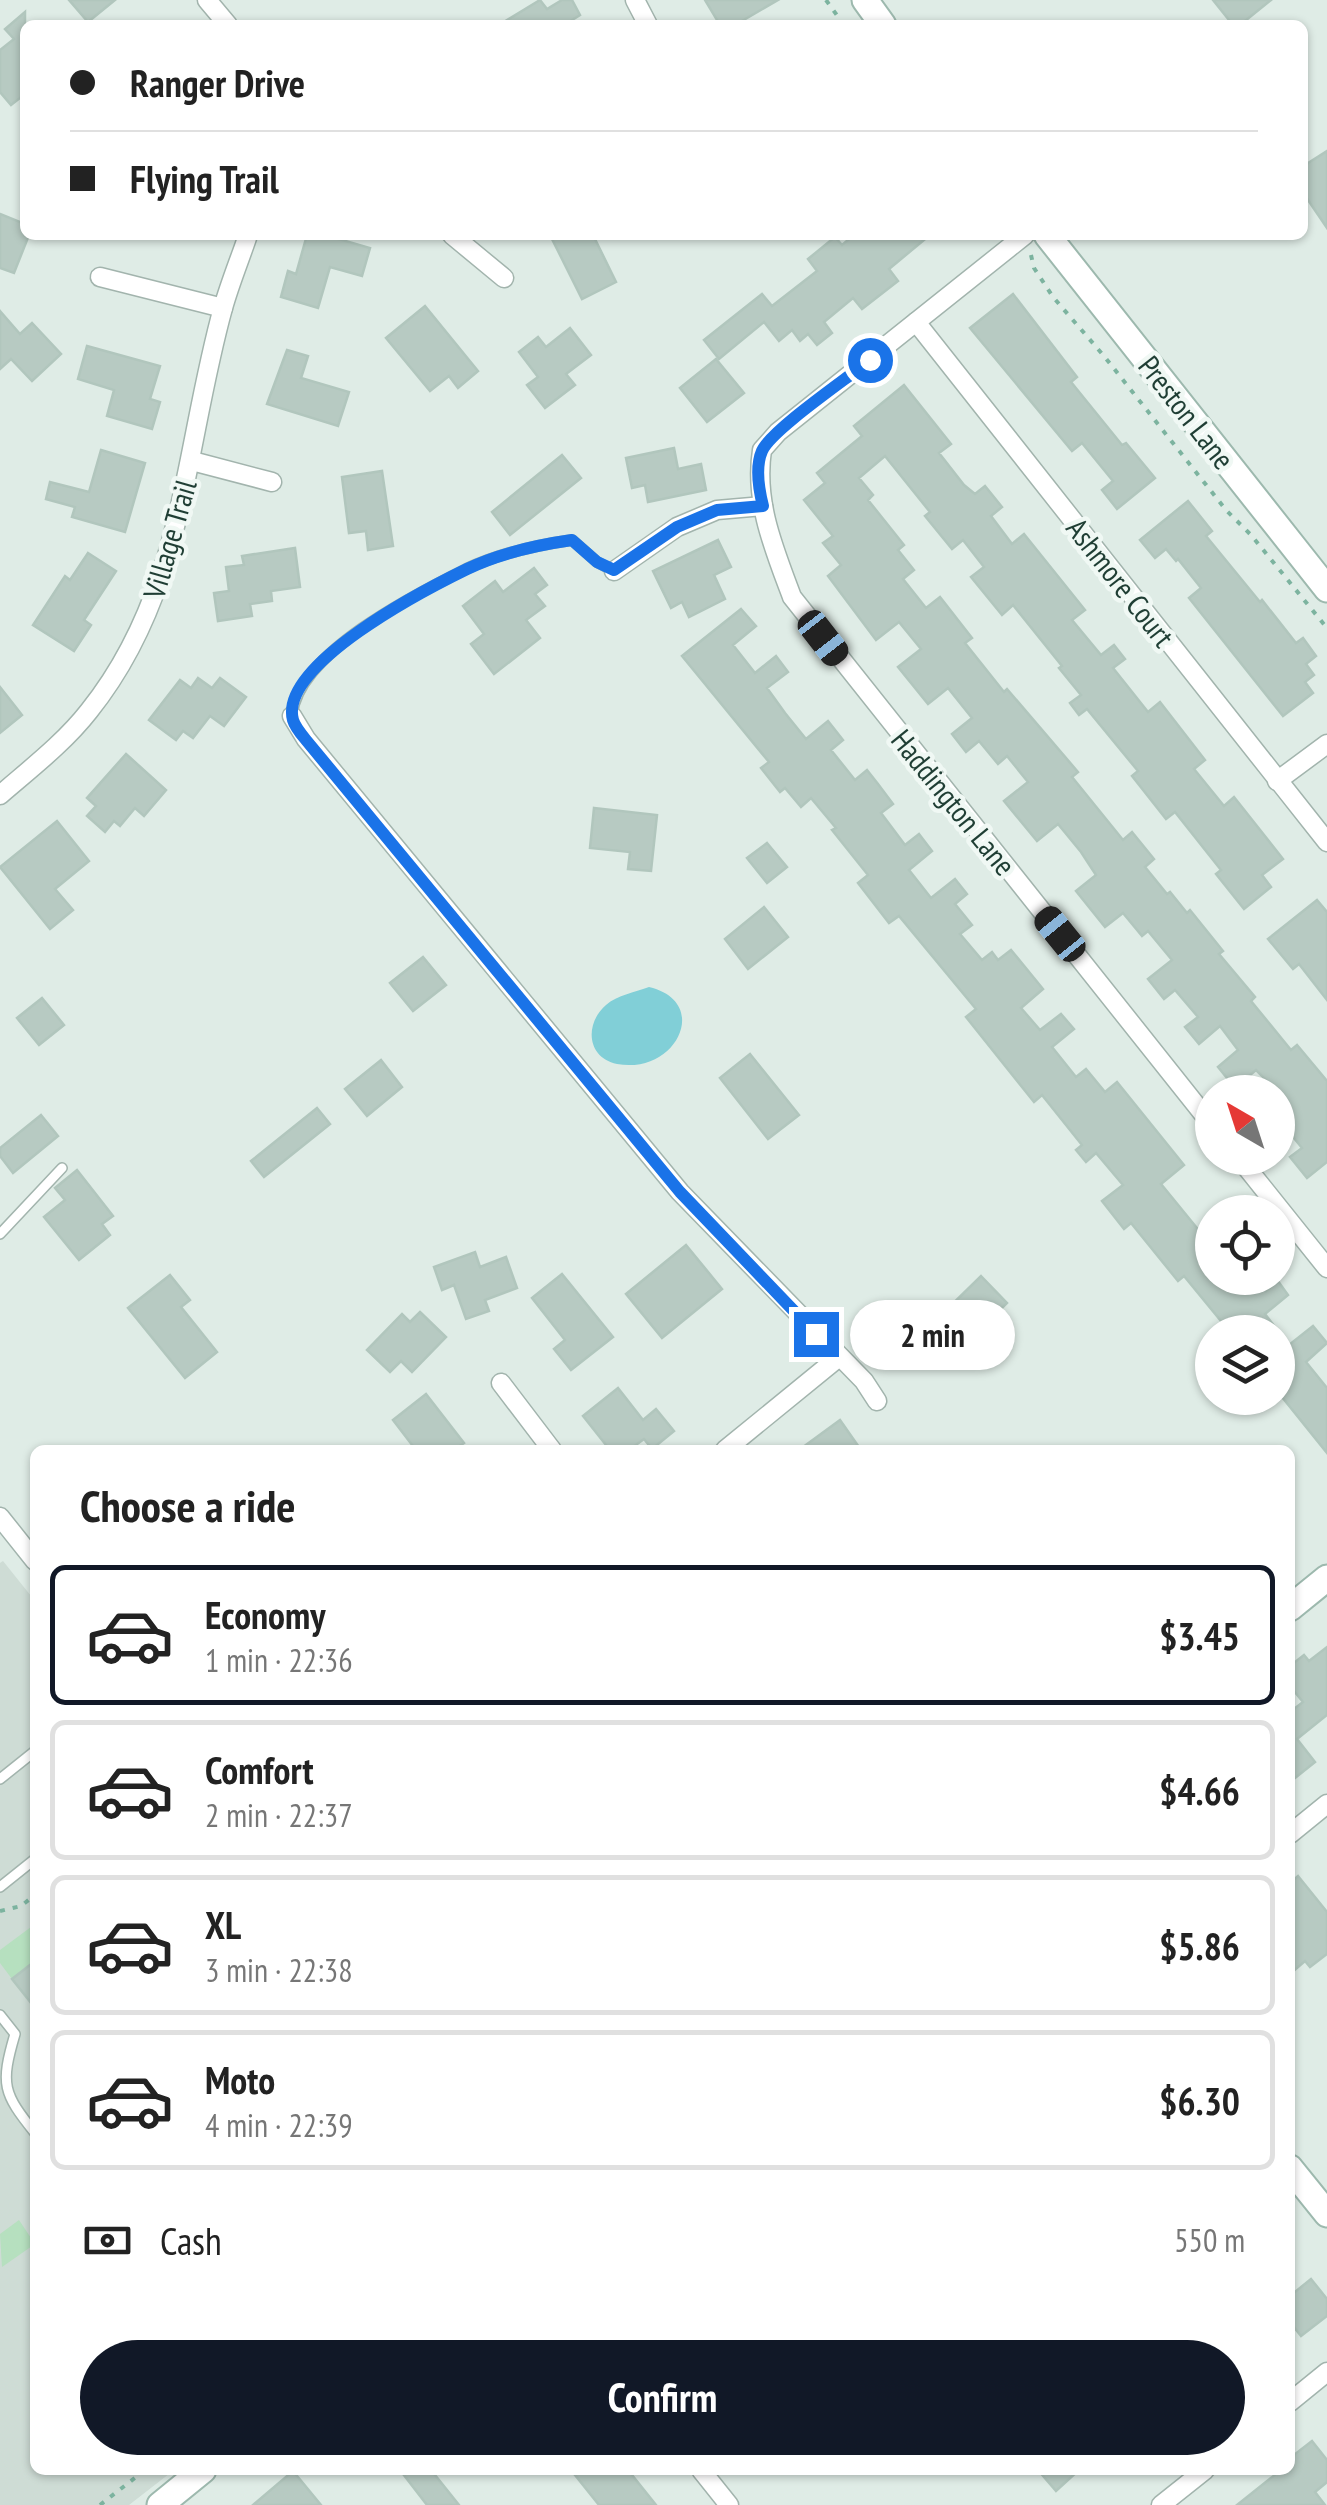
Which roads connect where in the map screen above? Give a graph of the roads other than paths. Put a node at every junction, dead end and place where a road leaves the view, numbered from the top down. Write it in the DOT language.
graph roads {
  1 [pos="207,0"];
  2 [pos="224,20"];
  3 [pos="246,240"];
  4 [pos="458,240"];
  5 [pos="1019,240"];
  6 [pos="1051,240"];
  7 [pos="100,277"];
  8 [pos="504,278"];
  9 [pos="223,308"];
  10 [pos="916,322"];
  11 [pos="192,461"];
  12 [pos="272,482"];
  13 [pos="763,506"];
  14 [pos="614,570"];
  15 [pos="1327,589"];
  16 [pos="292,716"];
  17 [pos="1326,741"];
  18 [pos="1277,781"];
  19 [pos="0,796"];
  20 [pos="1327,842"];
  21 [pos="1195,1104"];
  22 [pos="62,1168"];
  23 [pos="1253,1175"];
  24 [pos="0,1234"];
  25 [pos="1327,1268"];
  26 [pos="839,1357"];
  27 [pos="500,1383"];
  28 [pos="877,1400"];
  29 [pos="548,1445"];
  30 [pos="731,1445"];
  31 [pos="0,1516"];
  32 [pos="30,1554"];
  33 [pos="1327,1578"];
  34 [pos="1295,1604"];
  35 [pos="30,1755"];
  36 [pos="0,1779"];
  37 [pos="1327,1804"];
  38 [pos="1295,1830"];
  39 [pos="30,1863"];
  40 [pos="0,1887"];
  41 [pos="0,2015"];
  42 [pos="30,2126"];
  43 [pos="1295,2174"];
  44 [pos="1327,2214"];
  45 [pos="1327,2372"];
  46 [pos="1295,2398"];
  47 [pos="197,2475"];
  48 [pos="705,2475"];
  49 [pos="1199,2475"];
  50 [pos="160,2505"];
  51 [pos="729,2505"];
  52 [pos="1161,2505"];
  1 -- 2 [label="street"];
  3 -- 9 [label="street, Village Trail"];
  4 -- 8 [label="street"];
  5 -- 10 [label="street"];
  6 -- 15 [label="street, Preston Lane"];
  7 -- 9 [label="street"];
  9 -- 11 [label="street, Village Trail"];
  10 -- 13 [label="street, Haddington Lane"];
  10 -- 18 [label="street, Ashmore Court"];
  11 -- 12 [label="street"];
  11 -- 19 [label="street, Village Trail"];
  13 -- 14 [label="street"];
  13 -- 21 [label="street, Haddington Lane"];
  14 -- 16 [label="lane"];
  16 -- 26 [label="street"];
  17 -- 18 [label="street"];
  18 -- 20 [label="street, Ashmore Court"];
  22 -- 24 [label="lane"];
  23 -- 25 [label="street"];
  26 -- 28 [label="street"];
  26 -- 30 [label="street"];
  27 -- 29 [label="street"];
  31 -- 32 [label="street"];
  33 -- 34 [label="street"];
  35 -- 36 [label="lane"];
  37 -- 38 [label="street"];
  39 -- 40 [label="lane"];
  41 -- 42 [label="lane"];
  43 -- 44 [label="street"];
  45 -- 46 [label="street"];
  47 -- 50 [label="street"];
  48 -- 51 [label="street"];
  49 -- 52 [label="street"];
}
